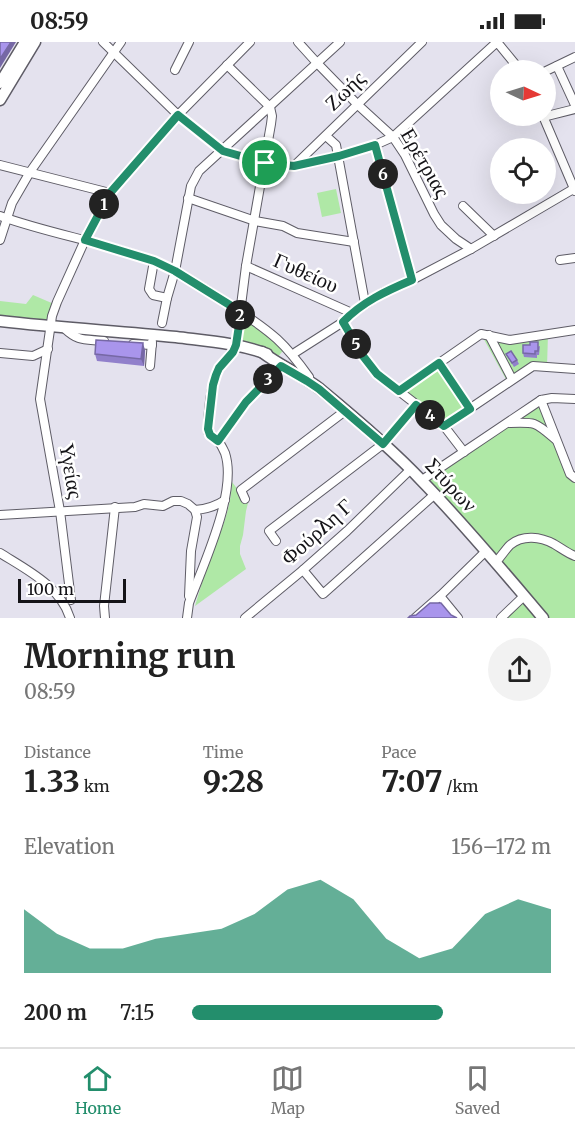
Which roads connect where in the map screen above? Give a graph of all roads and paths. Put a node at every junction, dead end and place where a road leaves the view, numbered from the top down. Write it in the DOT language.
graph roads {
  1 [pos="25,42"];
  2 [pos="35,42"];
  3 [pos="103,42"];
  4 [pos="121,42"];
  5 [pos="189,42"];
  6 [pos="250,42"];
  7 [pos="298,42"];
  8 [pos="340,42"];
  9 [pos="422,42"];
  10 [pos="497,42"];
  11 [pos="113,53"];
  12 [pos="575,57"];
  13 [pos="512,60"];
  14 [pos="317,63"];
  15 [pos="227,65"];
  16 [pos="557,66"];
  17 [pos="175,70"];
  18 [pos="0,83"];
  19 [pos="0,100"];
  20 [pos="358,105"];
  21 [pos="270,106"];
  22 [pos="575,107"];
  23 [pos="556,112"];
  24 [pos="178,115"];
  25 [pos="547,126"];
  26 [pos="326,135"];
  27 [pos="393,137"];
  28 [pos="375,145"];
  29 [pos="223,151"];
  30 [pos="339,156"];
  31 [pos="265,163"];
  32 [pos="0,165"];
  33 [pos="294,166"];
  34 [pos="30,172"];
  35 [pos="575,189"];
  36 [pos="110,193"];
  37 [pos="188,198"];
  38 [pos="463,206"];
  39 [pos="3,217"];
  40 [pos="255,220"];
  41 [pos="494,236"];
  42 [pos="0,240"];
  43 [pos="85,240"];
  44 [pos="354,242"];
  45 [pos="471,249"];
  46 [pos="575,258"];
  47 [pos="560,260"];
  48 [pos="154,261"];
  49 [pos="246,266"];
  50 [pos="175,271"];
  51 [pos="412,280"];
  52 [pos="167,298"];
  53 [pos="365,303"];
  54 [pos="241,312"];
  55 [pos="352,313"];
  56 [pos="0,321"];
  57 [pos="343,322"];
  58 [pos="162,323"];
  59 [pos="50,327"];
  60 [pos="64,328"];
  61 [pos="575,330"];
  62 [pos="485,335"];
  63 [pos="152,340"];
  64 [pos="110,342"];
  65 [pos="120,342"];
  66 [pos="236,345"];
  67 [pos="285,347"];
  68 [pos="48,349"];
  69 [pos="262,352"];
  70 [pos="296,352"];
  71 [pos="0,354"];
  72 [pos="439,363"];
  73 [pos="150,366"];
  74 [pos="281,366"];
  75 [pos="575,369"];
  76 [pos="306,373"];
  77 [pos="512,380"];
  78 [pos="319,389"];
  79 [pos="399,391"];
  80 [pos="575,399"];
  81 [pos="541,400"];
  82 [pos="416,405"];
  83 [pos="470,409"];
  84 [pos="345,411"];
  85 [pos="508,423"];
  86 [pos="444,426"];
  87 [pos="556,440"];
  88 [pos="218,441"];
  89 [pos="383,444"];
  90 [pos="464,452"];
  91 [pos="411,469"];
  92 [pos="575,478"];
  93 [pos="422,480"];
  94 [pos="435,494"];
  95 [pos="245,499"];
  96 [pos="225,500"];
  97 [pos="115,507"];
  98 [pos="195,510"];
  99 [pos="60,511"];
  100 [pos="0,515"];
  101 [pos="276,541"];
  102 [pos="485,552"];
  103 [pos="0,553"];
  104 [pos="575,556"];
  105 [pos="495,563"];
  106 [pos="303,570"];
  107 [pos="440,596"];
  108 [pos="524,596"];
  109 [pos="71,600"];
  110 [pos="189,603"];
  111 [pos="70,618"];
  112 [pos="105,618"];
  113 [pos="187,618"];
  114 [pos="245,618"];
  115 [pos="415,618"];
  116 [pos="458,618"];
  117 [pos="501,618"];
  118 [pos="543,618"];
  1 -- 18 [label="main road"];
  2 -- 19 [label="main road"];
  3 -- 11 [label="street"];
  4 -- 11 [label="street"];
  5 -- 17 [label="street"];
  6 -- 15 [label="street, Υγείας"];
  7 -- 14 [label="street, Ερέτριας"];
  8 -- 14 [label="street"];
  9 -- 20 [label="street, Ζωής"];
  10 -- 13 [label="street"];
  10 -- 27 [label="street"];
  11 -- 24 [label="street"];
  11 -- 34 [label="street"];
  12 -- 16 [label="street"];
  14 -- 20 [label="street, Ερέτριας"];
  14 -- 21 [label="street"];
  15 -- 21 [label="street"];
  15 -- 24 [label="street, Υγείας"];
  16 -- 22 [label="street"];
  20 -- 26 [label="street, Ζωής"];
  20 -- 27 [label="street, Ερέτριας"];
  21 -- 29 [label="street"];
  21 -- 31 [label="street"];
  22 -- 23 [label="street"];
  24 -- 29 [label="street"];
  24 -- 36 [label="street, Υγείας"];
  25 -- 35 [label="street"];
  26 -- 30 [label="street"];
  26 -- 33 [label="street, Ζωής"];
  27 -- 28 [label="street"];
  27 -- 45 [label="street, Ερέτριας"];
  28 -- 30 [label="street"];
  28 -- 51 [label="street"];
  29 -- 31 [label="street"];
  29 -- 37 [label="street"];
  30 -- 33 [label="street"];
  30 -- 44 [label="street"];
  31 -- 33 [label="street"];
  31 -- 40 [label="street"];
  32 -- 34 [label="street"];
  34 -- 36 [label="street"];
  34 -- 39 [label="street"];
  35 -- 41 [label="street"];
  36 -- 43 [label="street, Υγείας"];
  37 -- 40 [label="street"];
  37 -- 50 [label="street"];
  38 -- 41 [label="street"];
  39 -- 42 [label="street"];
  39 -- 43 [label="street"];
  40 -- 44 [label="street"];
  40 -- 49 [label="street"];
  41 -- 45 [label="street"];
  43 -- 48 [label="street"];
  43 -- 59 [label="street, Υγείας"];
  44 -- 53 [label="street"];
  45 -- 51 [label="street"];
  46 -- 47 [label="street"];
  48 -- 50 [label="street"];
  48 -- 52 [label="street"];
  49 -- 54 [label="street"];
  49 -- 55 [label="street, Γυθείου"];
  50 -- 52 [label="street"];
  50 -- 54 [label="street"];
  51 -- 53 [label="street"];
  52 -- 58 [label="street"];
  53 -- 55 [label="street"];
  54 -- 66 [label="street"];
  54 -- 67 [label="street"];
  55 -- 57 [label="street"];
  56 -- 59 [label="main road, Στύρων"];
  57 -- 70 [label="street"];
  57 -- 79 [label="street"];
  59 -- 60 [label="main road, Στύρων"];
  59 -- 68 [label="street, Υγείας"];
  60 -- 63 [label="main road, Στύρων"];
  60 -- 64 [label="street"];
  61 -- 62 [label="street"];
  62 -- 72 [label="street"];
  62 -- 77 [label="street"];
  63 -- 65 [label="street"];
  63 -- 66 [label="main road, Στύρων"];
  63 -- 73 [label="street"];
  66 -- 69 [label="main road, Στύρων"];
  66 -- 88 [label="street"];
  67 -- 70 [label="street"];
  67 -- 76 [label="street"];
  68 -- 71 [label="street"];
  68 -- 99 [label="street, Υγείας"];
  69 -- 74 [label="main road, Στύρων"];
  69 -- 76 [label="main road, Στύρων"];
  70 -- 76 [label="street"];
  72 -- 79 [label="street"];
  72 -- 83 [label="street"];
  74 -- 78 [label="main road, Στύρων"];
  74 -- 88 [label="street"];
  75 -- 77 [label="street"];
  76 -- 78 [label="main road, Στύρων"];
  77 -- 83 [label="street"];
  78 -- 84 [label="main road, Στύρων"];
  79 -- 82 [label="street"];
  80 -- 81 [label="street"];
  81 -- 85 [label="street"];
  81 -- 87 [label="street"];
  82 -- 86 [label="street"];
  82 -- 89 [label="street"];
  83 -- 86 [label="street"];
  84 -- 89 [label="main road, Στύρων"];
  84 -- 95 [label="street"];
  85 -- 87 [label="street"];
  85 -- 90 [label="street"];
  86 -- 90 [label="street"];
  87 -- 92 [label="street"];
  88 -- 96 [label="street"];
  89 -- 91 [label="main road, Στύρων"];
  89 -- 101 [label="street"];
  90 -- 93 [label="street"];
  91 -- 93 [label="main road, Στύρων"];
  91 -- 106 [label="street, Φούρλη Γ"];
  93 -- 94 [label="main road, Στύρων"];
  94 -- 102 [label="main road, Στύρων"];
  94 -- 106 [label="street"];
  96 -- 98 [label="street"];
  96 -- 110 [label="street"];
  97 -- 98 [label="street"];
  97 -- 99 [label="street"];
  97 -- 112 [label="street"];
  98 -- 110 [label="street"];
  99 -- 100 [label="street"];
  99 -- 109 [label="street, Υγείας"];
  102 -- 105 [label="main road, Στύρων"];
  102 -- 107 [label="street"];
  103 -- 111 [label="street"];
  104 -- 105 [label="street"];
  105 -- 108 [label="main road, Στύρων"];
  106 -- 114 [label="street, Φούρλη Γ"];
  107 -- 115 [label="street"];
  107 -- 116 [label="street"];
  108 -- 117 [label="street"];
  108 -- 118 [label="main road, Στύρων"];
  110 -- 113 [label="street"];
}
